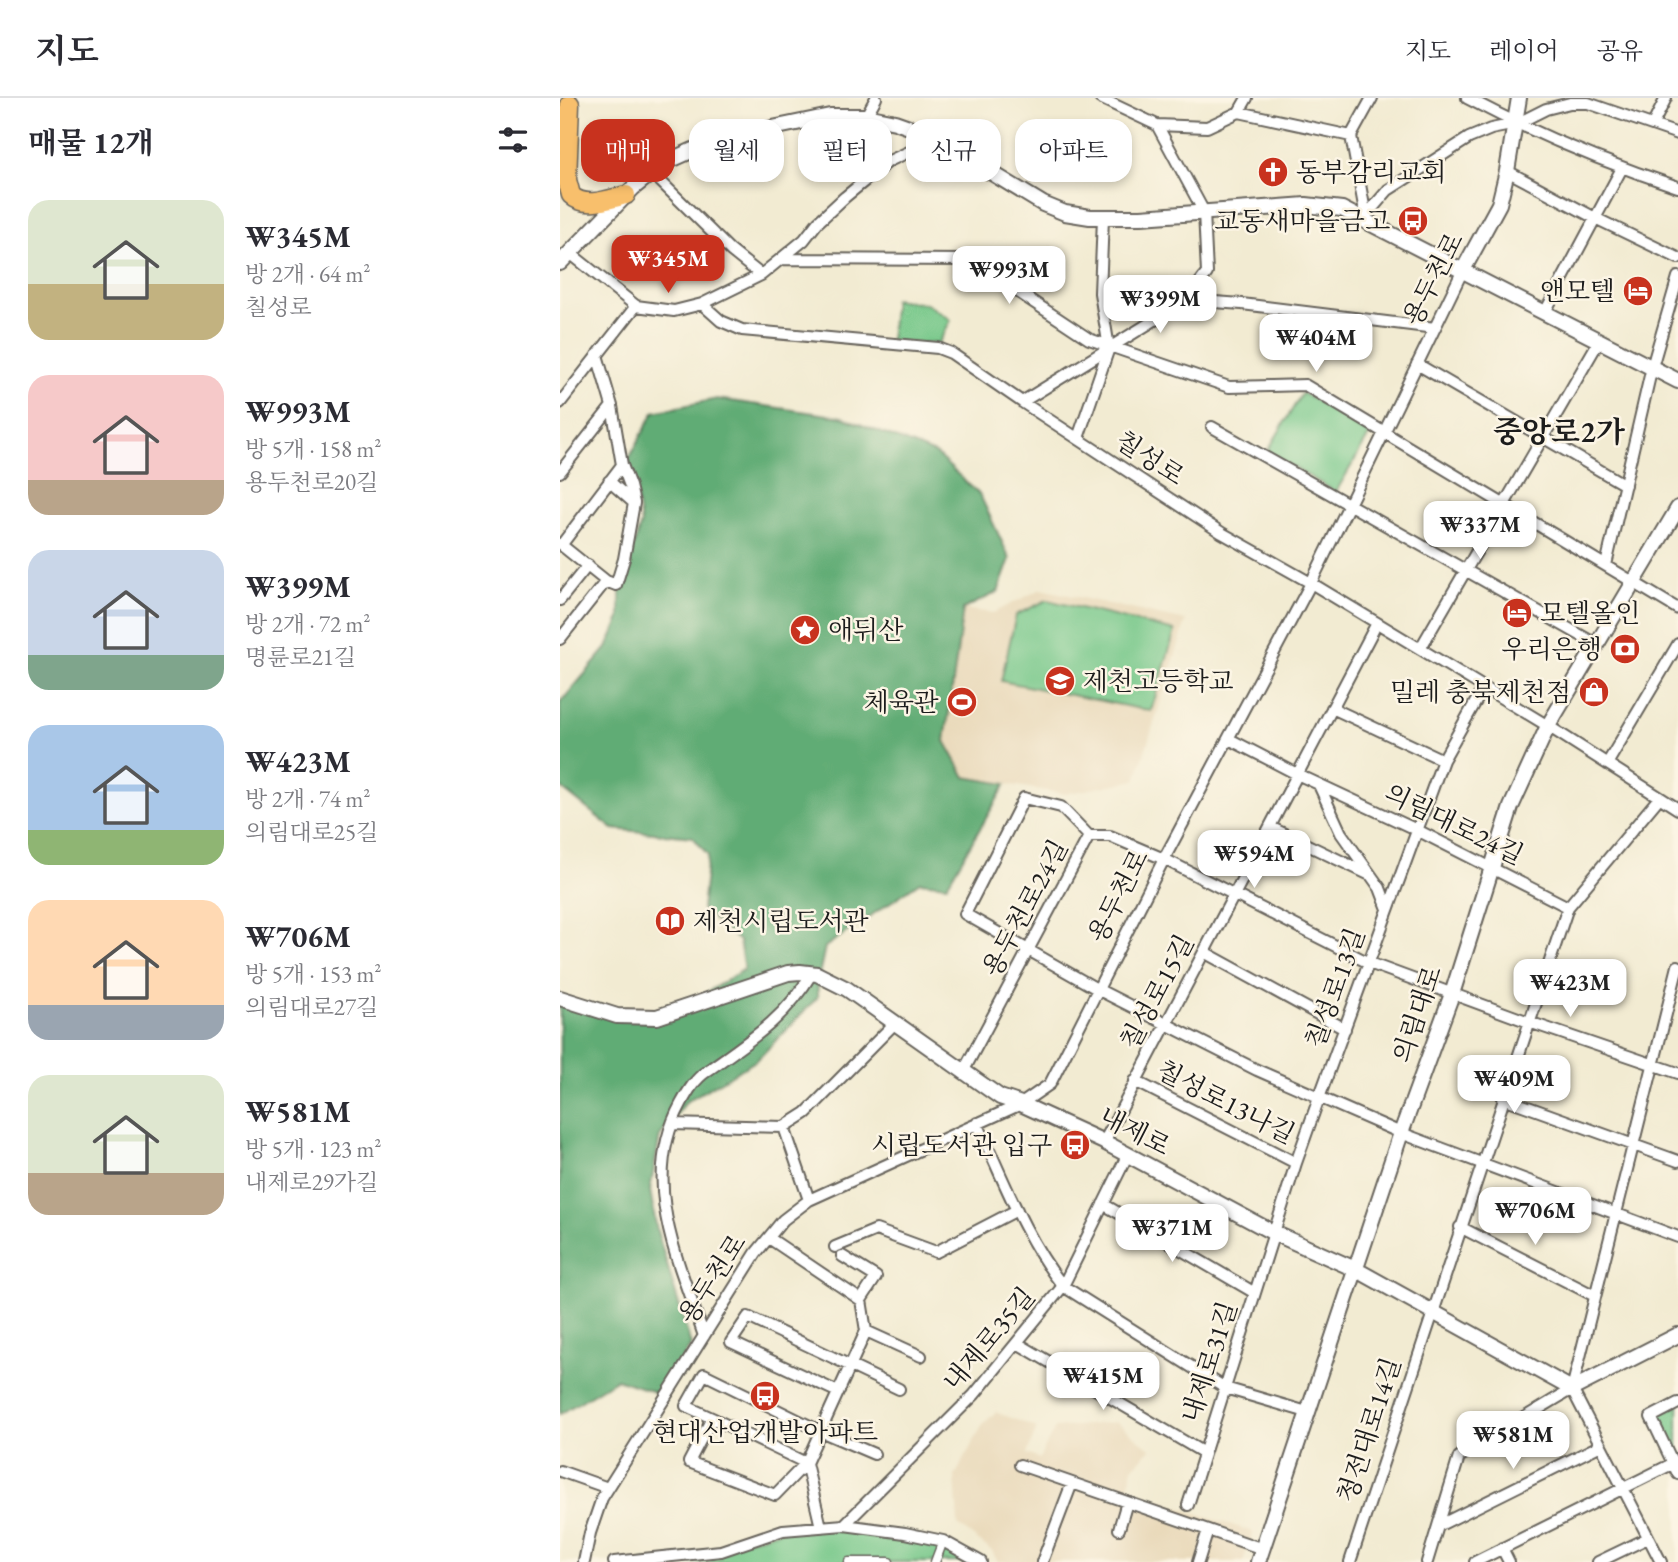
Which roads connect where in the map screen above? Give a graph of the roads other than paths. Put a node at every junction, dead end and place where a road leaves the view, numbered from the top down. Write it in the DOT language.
graph roads {
  1 [pos="876,98"];
  2 [pos="1100,98"];
  3 [pos="1247,98"];
  4 [pos="1372,98"];
  5 [pos="1467,98"];
  6 [pos="1519,98"];
  7 [pos="1666,98"];
  8 [pos="571,101"];
  9 [pos="1597,101"];
  10 [pos="1239,112"];
  11 [pos="866,116"];
  12 [pos="1516,124"];
  13 [pos="1653,124"];
  14 [pos="1157,125"];
  15 [pos="906,126"];
  16 [pos="560,134"];
  17 [pos="1678,134"];
  18 [pos="1350,136"];
  19 [pos="906,153"];
  20 [pos="675,158"];
  21 [pos="1622,169"];
  22 [pos="1507,171"];
  23 [pos="1001,177"];
  24 [pos="640,182"];
  25 [pos="661,182"];
  26 [pos="1678,187"];
  27 [pos="626,195"];
  28 [pos="1204,212"];
  29 [pos="1103,218"];
  30 [pos="1595,218"];
  31 [pos="1363,219"];
  32 [pos="563,256"];
  33 [pos="1678,258"];
  34 [pos="781,260"];
  35 [pos="1462,272"];
  36 [pos="761,275"];
  37 [pos="1678,277"];
  38 [pos="1187,300"];
  39 [pos="702,303"];
  40 [pos="636,306"];
  41 [pos="1544,314"];
  42 [pos="1435,328"];
  43 [pos="1599,341"];
  44 [pos="1109,348"];
  45 [pos="597,355"];
  46 [pos="1417,364"];
  47 [pos="1652,368"];
  48 [pos="1678,381"];
  49 [pos="1022,402"];
  50 [pos="560,403"];
  51 [pos="612,406"];
  52 [pos="1212,427"];
  53 [pos="1385,432"];
  54 [pos="1078,438"];
  55 [pos="1543,438"];
  56 [pos="622,465"];
  57 [pos="560,472"];
  58 [pos="609,481"];
  59 [pos="1625,485"];
  60 [pos="634,503"];
  61 [pos="1505,503"];
  62 [pos="1349,506"];
  63 [pos="1678,508"];
  64 [pos="561,544"];
  65 [pos="588,565"];
  66 [pos="1606,565"];
  67 [pos="1465,571"];
  68 [pos="606,581"];
  69 [pos="1634,581"];
  70 [pos="1311,583"];
  71 [pos="560,600"];
  72 [pos="1678,609"];
  73 [pos="1377,623"];
  74 [pos="560,639"];
  75 [pos="1596,644"];
  76 [pos="1678,644"];
  77 [pos="1420,649"];
  78 [pos="1484,687"];
  79 [pos="1332,708"];
  80 [pos="1548,726"];
  81 [pos="1229,739"];
  82 [pos="1443,760"];
  83 [pos="1606,765"];
  84 [pos="1297,774"];
  85 [pos="1319,785"];
  86 [pos="1660,798"];
  87 [pos="1678,809"];
  88 [pos="1270,827"];
  89 [pos="1417,830"];
  90 [pos="1089,836"];
  91 [pos="1164,859"];
  92 [pos="1491,867"];
  93 [pos="1371,875"];
  94 [pos="1234,895"];
  95 [pos="1568,907"];
  96 [pos="1388,909"];
  97 [pos="1027,950"];
  98 [pos="1203,952"];
  99 [pos="1369,963"];
  100 [pos="1678,966"];
  101 [pos="812,973"];
  102 [pos="1097,989"];
  103 [pos="1452,994"];
  104 [pos="560,998"];
  105 [pos="1529,1022"];
  106 [pos="1167,1023"];
  107 [pos="895,1024"];
  108 [pos="1345,1029"];
  109 [pos="1654,1065"];
  110 [pos="963,1072"];
  111 [pos="1678,1073"];
  112 [pos="1135,1082"];
  113 [pos="1319,1098"];
  114 [pos="1503,1098"];
  115 [pos="1021,1104"];
  116 [pos="977,1123"];
  117 [pos="672,1124"];
  118 [pos="784,1127"];
  119 [pos="1401,1133"];
  120 [pos="1104,1142"];
  121 [pos="1634,1144"];
  122 [pos="1128,1154"];
  123 [pos="1678,1161"];
  124 [pos="1296,1163"];
  125 [pos="1482,1163"];
  126 [pos="809,1200"];
  127 [pos="1103,1204"];
  128 [pos="1017,1210"];
  129 [pos="1617,1216"];
  130 [pos="1460,1227"];
  131 [pos="1274,1233"];
  132 [pos="1678,1237"];
  133 [pos="769,1238"];
  134 [pos="1357,1270"];
  135 [pos="1063,1286"];
  136 [pos="1255,1293"];
  137 [pos="1595,1296"];
  138 [pos="860,1300"];
  139 [pos="1431,1312"];
  140 [pos="866,1331"];
  141 [pos="1678,1335"];
  142 [pos="704,1336"];
  143 [pos="1017,1343"];
  144 [pos="920,1356"];
  145 [pos="849,1367"];
  146 [pos="1225,1388"];
  147 [pos="1572,1389"];
  148 [pos="899,1390"];
  149 [pos="838,1392"];
  150 [pos="1678,1403"];
  151 [pos="1307,1412"];
  152 [pos="712,1418"];
  153 [pos="820,1431"];
  154 [pos="1601,1445"];
  155 [pos="874,1454"];
  156 [pos="1204,1454"];
  157 [pos="806,1463"];
  158 [pos="1020,1465"];
  159 [pos="1676,1466"];
  160 [pos="560,1471"];
  161 [pos="1072,1483"];
  162 [pos="608,1488"];
  163 [pos="1623,1488"];
  164 [pos="1127,1502"];
  165 [pos="1188,1505"];
  166 [pos="844,1525"];
  167 [pos="1438,1526"];
  168 [pos="821,1527"];
  169 [pos="1119,1528"];
  170 [pos="1208,1530"];
  171 [pos="1648,1538"];
  172 [pos="943,1541"];
  173 [pos="1502,1548"];
  174 [pos="1260,1556"];
  175 [pos="584,1562"];
  176 [pos="614,1562"];
  177 [pos="849,1562"];
  178 [pos="889,1562"];
  179 [pos="934,1562"];
  180 [pos="981,1562"];
  181 [pos="1042,1562"];
  182 [pos="1198,1562"];
  183 [pos="1350,1562"];
  184 [pos="1427,1562"];
  185 [pos="1475,1562"];
  186 [pos="1509,1562"];
  187 [pos="1598,1562"];
  188 [pos="1661,1562"];
  1 -- 11 [label="street"];
  2 -- 14 [label="street"];
  3 -- 10 [label="street"];
  4 -- 18 [label="street"];
  5 -- 12 [label="street"];
  6 -- 12 [label="street, 용두천로"];
  7 -- 13 [label="street"];
  8 -- 16 [label="main road"];
  8 -- 27 [label="main road"];
  9 -- 12 [label="street"];
  9 -- 13 [label="street"];
  10 -- 14 [label="street"];
  10 -- 18 [label="street"];
  11 -- 15 [label="street"];
  11 -- 20 [label="street"];
  12 -- 21 [label="street"];
  12 -- 22 [label="street, 용두천로"];
  12 -- 31 [label="street"];
  13 -- 17 [label="street"];
  14 -- 28 [label="street"];
  18 -- 31 [label="street"];
  19 -- 34 [label="street"];
  21 -- 26 [label="street"];
  21 -- 30 [label="street"];
  22 -- 30 [label="street"];
  22 -- 35 [label="street, 용두천로"];
  23 -- 29 [label="street"];
  24 -- 27 [label="street"];
  25 -- 36 [label="street"];
  27 -- 32 [label="street"];
  28 -- 29 [label="street"];
  28 -- 31 [label="street"];
  28 -- 38 [label="street"];
  29 -- 44 [label="street"];
  30 -- 33 [label="street"];
  30 -- 41 [label="street"];
  31 -- 35 [label="street"];
  32 -- 40 [label="street"];
  34 -- 36 [label="street"];
  34 -- 44 [label="street"];
  35 -- 41 [label="street"];
  35 -- 42 [label="street, 용두천로"];
  36 -- 39 [label="street"];
  37 -- 47 [label="street"];
  38 -- 42 [label="street"];
  38 -- 44 [label="street"];
  39 -- 40 [label="street"];
  39 -- 49 [label="street, 칠성로"];
  40 -- 45 [label="street"];
  41 -- 43 [label="street"];
  42 -- 46 [label="street, 용두천로"];
  43 -- 47 [label="street"];
  43 -- 55 [label="street"];
  44 -- 49 [label="street"];
  44 -- 53 [label="street"];
  44 -- 54 [label="street"];
  45 -- 50 [label="street"];
  45 -- 51 [label="street"];
  46 -- 53 [label="street, 용두천로"];
  46 -- 55 [label="street"];
  47 -- 48 [label="street"];
  47 -- 59 [label="street"];
  49 -- 54 [label="street, 칠성로"];
  51 -- 56 [label="street"];
  51 -- 57 [label="street"];
  52 -- 62 [label="street"];
  53 -- 61 [label="street"];
  53 -- 62 [label="street, 용두천로"];
  54 -- 70 [label="street, 칠성로"];
  55 -- 59 [label="street"];
  55 -- 61 [label="street"];
  56 -- 58 [label="street"];
  56 -- 60 [label="street"];
  58 -- 60 [label="street"];
  58 -- 64 [label="street"];
  59 -- 66 [label="street"];
  60 -- 68 [label="street"];
  61 -- 66 [label="street"];
  61 -- 67 [label="street"];
  62 -- 67 [label="street"];
  62 -- 70 [label="street, 용두천로"];
  63 -- 69 [label="street, 의림대로"];
  64 -- 65 [label="street"];
  65 -- 68 [label="street"];
  65 -- 71 [label="street"];
  66 -- 69 [label="street"];
  67 -- 75 [label="street"];
  67 -- 77 [label="street"];
  68 -- 74 [label="street"];
  69 -- 72 [label="street"];
  69 -- 75 [label="street, 의림대로"];
  70 -- 73 [label="street, 칠성로"];
  70 -- 81 [label="street, 용두천로"];
  73 -- 77 [label="street, 칠성로"];
  73 -- 79 [label="street, 칠성로15길"];
  75 -- 80 [label="street, 의림대로"];
  76 -- 83 [label="street"];
  77 -- 78 [label="street, 칠성로"];
  78 -- 80 [label="street, 칠성로"];
  78 -- 82 [label="street, 칠성로13길"];
  79 -- 82 [label="street"];
  79 -- 84 [label="street, 칠성로15길"];
  80 -- 83 [label="street, 칠성로"];
  80 -- 92 [label="street, 의림대로"];
  81 -- 84 [label="street, 의림대로24길"];
  81 -- 91 [label="street, 용두천로"];
  82 -- 89 [label="street, 칠성로13길"];
  83 -- 86 [label="street, 칠성로"];
  84 -- 85 [label="street, 의림대로24길"];
  84 -- 88 [label="street, 칠성로15길"];
  85 -- 89 [label="street, 의림대로24길"];
  85 -- 93 [label="street"];
  86 -- 87 [label="street, 칠성로"];
  86 -- 95 [label="street"];
  88 -- 93 [label="street"];
  88 -- 94 [label="street, 칠성로15길"];
  89 -- 92 [label="street, 의림대로24길"];
  89 -- 96 [label="street, 칠성로13길"];
  90 -- 91 [label="street, 용두천로24길"];
  90 -- 97 [label="street, 용두천로24길"];
  90 -- 97 [label="street"];
  91 -- 94 [label="street, 용두천로24길"];
  91 -- 102 [label="street, 용두천로"];
  92 -- 95 [label="street, 의림대로24길"];
  92 -- 103 [label="street, 의림대로"];
  93 -- 96 [label="street"];
  94 -- 98 [label="street, 칠성로15길"];
  94 -- 99 [label="street, 용두천로24길"];
  95 -- 105 [label="street, 청전대로14길"];
  96 -- 99 [label="street, 칠성로13길"];
  97 -- 102 [label="street"];
  97 -- 110 [label="street, 용두천로24길"];
  98 -- 106 [label="street, 칠성로15길"];
  98 -- 108 [label="street"];
  99 -- 103 [label="street, 용두천로24길"];
  99 -- 108 [label="street, 칠성로13길"];
  100 -- 109 [label="street"];
  101 -- 104 [label="street"];
  101 -- 107 [label="street, 내제로"];
  101 -- 117 [label="street"];
  102 -- 106 [label="street"];
  102 -- 115 [label="street, 용두천로"];
  103 -- 105 [label="street, 용두천로24길"];
  103 -- 119 [label="street, 의림대로"];
  105 -- 109 [label="street, 용두천로24길"];
  105 -- 114 [label="street, 청전대로14길"];
  106 -- 112 [label="street, 칠성로15길"];
  106 -- 113 [label="street"];
  107 -- 110 [label="street, 내제로"];
  107 -- 118 [label="street"];
  108 -- 113 [label="street, 칠성로13길"];
  109 -- 111 [label="street, 용두천로24길"];
  109 -- 121 [label="street"];
  110 -- 115 [label="street, 내제로"];
  112 -- 120 [label="street, 칠성로15길"];
  112 -- 124 [label="street, 칠성로13나길"];
  113 -- 119 [label="street"];
  113 -- 124 [label="street, 칠성로13길"];
  114 -- 121 [label="street"];
  114 -- 125 [label="street, 청전대로14길"];
  115 -- 116 [label="street, 용두천로"];
  115 -- 120 [label="street, 내제로"];
  116 -- 126 [label="street, 용두천로"];
  116 -- 128 [label="street"];
  117 -- 118 [label="street"];
  117 -- 142 [label="street"];
  118 -- 126 [label="street"];
  119 -- 125 [label="street"];
  119 -- 134 [label="street, 의림대로"];
  120 -- 122 [label="street, 내제로"];
  121 -- 123 [label="street"];
  121 -- 129 [label="street"];
  122 -- 127 [label="street, 내제로35길"];
  122 -- 131 [label="street, 내제로"];
  124 -- 131 [label="street, 칠성로13길"];
  125 -- 129 [label="street"];
  125 -- 130 [label="street, 청전대로14길"];
  126 -- 133 [label="street, 용두천로"];
  127 -- 135 [label="street, 내제로35길"];
  127 -- 136 [label="street"];
  128 -- 135 [label="street"];
  128 -- 138 [label="street"];
  129 -- 132 [label="street"];
  129 -- 137 [label="street"];
  130 -- 137 [label="street"];
  130 -- 139 [label="street, 청전대로14길"];
  131 -- 134 [label="street, 내제로"];
  131 -- 136 [label="street, 내제로31길"];
  133 -- 138 [label="street"];
  133 -- 142 [label="street, 용두천로"];
  134 -- 139 [label="street, 내제로"];
  134 -- 151 [label="street, 의림대로"];
  135 -- 143 [label="street, 내제로35길"];
  135 -- 146 [label="street"];
  136 -- 146 [label="street, 내제로31길"];
  137 -- 147 [label="street"];
  138 -- 140 [label="street"];
  139 -- 147 [label="street, 내제로"];
  139 -- 183 [label="street, 청전대로14길"];
  140 -- 144 [label="street"];
  140 -- 145 [label="street"];
  141 -- 147 [label="street"];
  142 -- 162 [label="street, 용두천로"];
  143 -- 156 [label="street"];
  143 -- 166 [label="street, 내제로35길"];
  145 -- 148 [label="street"];
  145 -- 149 [label="street"];
  145 -- 149 [label="street"];
  146 -- 151 [label="street"];
  146 -- 156 [label="street, 내제로31길"];
  147 -- 154 [label="street"];
  147 -- 167 [label="street"];
  149 -- 153 [label="street"];
  150 -- 159 [label="street"];
  151 -- 174 [label="street, 의림대로"];
  152 -- 153 [label="street"];
  152 -- 157 [label="street"];
  152 -- 157 [label="street"];
  153 -- 155 [label="street"];
  153 -- 157 [label="street"];
  154 -- 163 [label="street"];
  154 -- 167 [label="street"];
  156 -- 165 [label="street, 내제로31길"];
  157 -- 168 [label="street"];
  158 -- 161 [label="street"];
  159 -- 163 [label="street"];
  160 -- 162 [label="street"];
  161 -- 164 [label="street"];
  161 -- 181 [label="street"];
  162 -- 175 [label="street, 용두천로"];
  163 -- 171 [label="street"];
  163 -- 173 [label="street"];
  164 -- 169 [label="street"];
  164 -- 170 [label="street"];
  166 -- 168 [label="street"];
  166 -- 172 [label="street"];
  167 -- 184 [label="street"];
  168 -- 176 [label="street"];
  170 -- 174 [label="street"];
  170 -- 182 [label="street"];
  171 -- 187 [label="street"];
  171 -- 188 [label="street"];
  172 -- 179 [label="street"];
  172 -- 180 [label="street"];
  173 -- 185 [label="street"];
  173 -- 186 [label="street"];
  177 -- 178 [label="street"];
}
